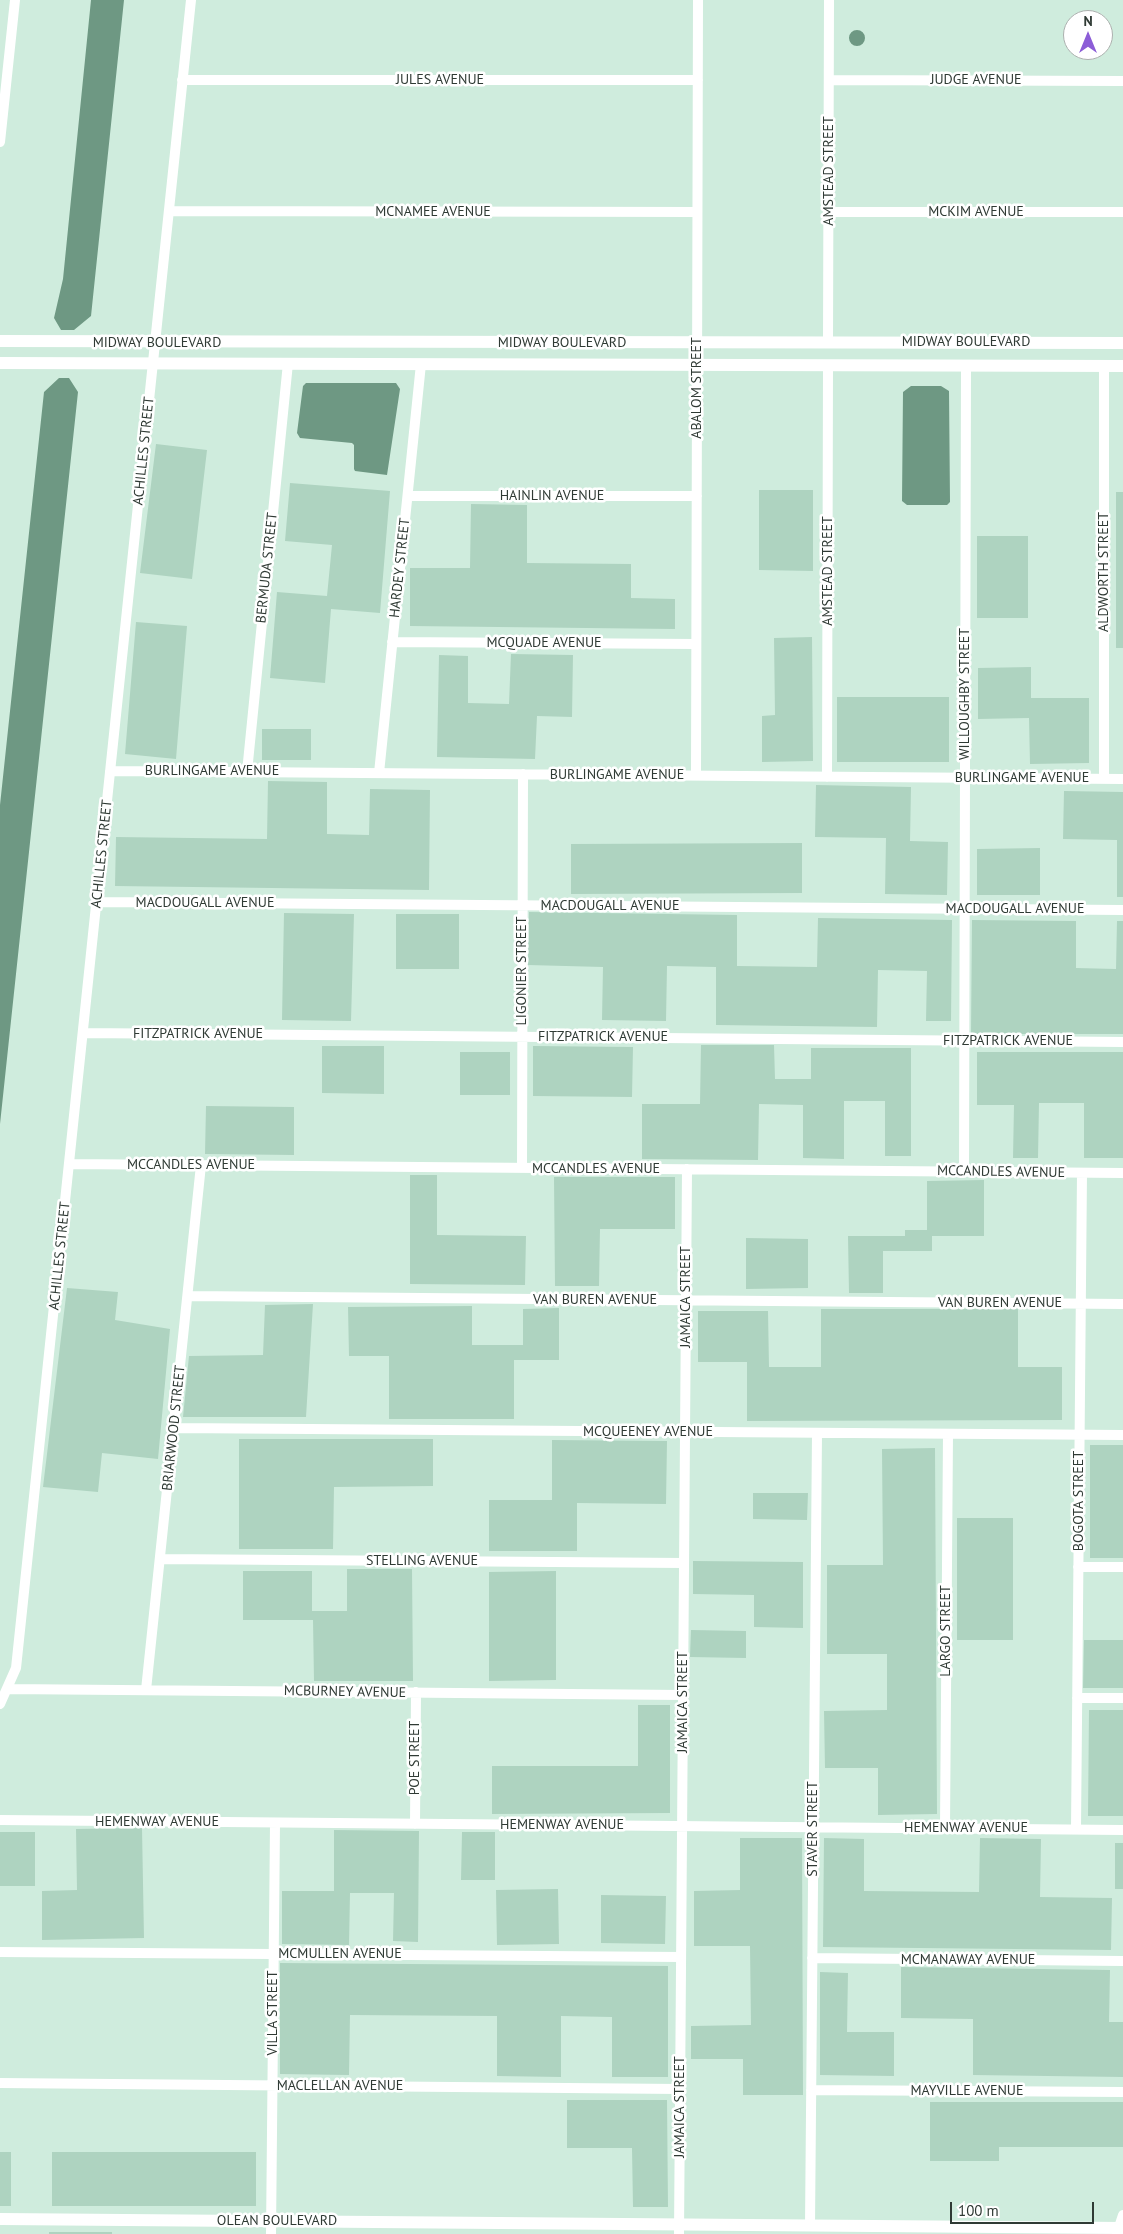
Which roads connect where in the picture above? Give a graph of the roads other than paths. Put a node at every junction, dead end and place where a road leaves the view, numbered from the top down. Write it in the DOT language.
graph roads {
  1 [pos="15,0"];
  2 [pos="191,0"];
  3 [pos="698,0"];
  4 [pos="829,0"];
  5 [pos="182,80"];
  6 [pos="698,80"];
  7 [pos="829,80"];
  8 [pos="1123,80"];
  9 [pos="0,142"];
  10 [pos="169,211"];
  11 [pos="697,212"];
  12 [pos="829,212"];
  13 [pos="1123,212"];
  14 [pos="828,341"];
  15 [pos="0,342"];
  16 [pos="697,342"];
  17 [pos="155,343"];
  18 [pos="1123,343"];
  19 [pos="0,363"];
  20 [pos="153,363"];
  21 [pos="288,363"];
  22 [pos="420,364"];
  23 [pos="697,366"];
  24 [pos="828,366"];
  25 [pos="966,366"];
  26 [pos="1104,366"];
  27 [pos="1123,366"];
  28 [pos="408,496"];
  29 [pos="696,496"];
  30 [pos="392,642"];
  31 [pos="696,644"];
  32 [pos="110,771"];
  33 [pos="247,772"];
  34 [pos="379,773"];
  35 [pos="523,774"];
  36 [pos="696,776"];
  37 [pos="827,777"];
  38 [pos="965,778"];
  39 [pos="1104,779"];
  40 [pos="1123,779"];
  41 [pos="96,902"];
  42 [pos="523,905"];
  43 [pos="965,909"];
  44 [pos="1123,910"];
  45 [pos="83,1033"];
  46 [pos="522,1037"];
  47 [pos="964,1040"];
  48 [pos="1123,1042"];
  49 [pos="69,1164"];
  50 [pos="201,1165"];
  51 [pos="522,1168"];
  52 [pos="687,1169"];
  53 [pos="964,1172"];
  54 [pos="1082,1173"];
  55 [pos="1123,1173"];
  56 [pos="188,1296"];
  57 [pos="686,1301"];
  58 [pos="1080,1304"];
  59 [pos="1123,1304"];
  60 [pos="174,1428"];
  61 [pos="685,1432"];
  62 [pos="817,1433"];
  63 [pos="948,1434"];
  64 [pos="1079,1435"];
  65 [pos="1123,1435"];
  66 [pos="160,1559"];
  67 [pos="684,1563"];
  68 [pos="1078,1566"];
  69 [pos="1123,1567"];
  70 [pos="7,1689"];
  71 [pos="146,1690"];
  72 [pos="416,1692"];
  73 [pos="683,1695"];
  74 [pos="1077,1698"];
  75 [pos="1123,1698"];
  76 [pos="0,1704"];
  77 [pos="0,1820"];
  78 [pos="275,1822"];
  79 [pos="415,1824"];
  80 [pos="682,1826"];
  81 [pos="813,1827"];
  82 [pos="945,1828"];
  83 [pos="1076,1829"];
  84 [pos="1123,1830"];
  85 [pos="0,1952"];
  86 [pos="274,1954"];
  87 [pos="681,1957"];
  88 [pos="812,1958"];
  89 [pos="1123,1961"];
  90 [pos="0,2083"];
  91 [pos="273,2085"];
  92 [pos="680,2089"];
  93 [pos="811,2090"];
  94 [pos="1123,2092"];
  95 [pos="1123,2215"];
  96 [pos="0,2219"];
  97 [pos="810,2225"];
  98 [pos="271,2227"];
  99 [pos="679,2229"];
  100 [pos="1120,2230"];
  1 -- 9 [label="street"];
  2 -- 5 [label="street, ACHILLES STREET"];
  3 -- 6 [label="street, ABALOM STREET"];
  4 -- 7 [label="street, AMSTEAD STREET"];
  5 -- 6 [label="street, JULES AVENUE"];
  5 -- 10 [label="street, ACHILLES STREET"];
  6 -- 11 [label="street, ABALOM STREET"];
  7 -- 8 [label="street, JUDGE AVENUE"];
  7 -- 12 [label="street, AMSTEAD STREET"];
  10 -- 11 [label="street, MCNAMEE AVENUE"];
  10 -- 17 [label="street, ACHILLES STREET"];
  11 -- 16 [label="street, ABALOM STREET"];
  12 -- 13 [label="street, MCKIM AVENUE"];
  12 -- 14 [label="street, AMSTEAD STREET"];
  14 -- 16 [label="street, MIDWAY BOULEVARD"];
  14 -- 18 [label="street, MIDWAY BOULEVARD"];
  15 -- 17 [label="street, MIDWAY BOULEVARD"];
  16 -- 17 [label="street, MIDWAY BOULEVARD"];
  16 -- 23 [label="street, ABALOM STREET"];
  17 -- 20 [label="street, ACHILLES STREET"];
  19 -- 20 [label="street, MIDWAY BOULEVARD"];
  20 -- 21 [label="street, MIDWAY BOULEVARD"];
  20 -- 32 [label="street, ACHILLES STREET"];
  21 -- 22 [label="street, MIDWAY BOULEVARD"];
  21 -- 33 [label="street, BERMUDA STREET"];
  22 -- 23 [label="street, MIDWAY BOULEVARD"];
  22 -- 28 [label="street, HARDEY STREET"];
  23 -- 24 [label="street, MIDWAY BOULEVARD"];
  23 -- 29 [label="street, ABALOM STREET"];
  24 -- 25 [label="street, MIDWAY BOULEVARD"];
  24 -- 37 [label="street, AMSTEAD STREET"];
  25 -- 26 [label="street, MIDWAY BOULEVARD"];
  25 -- 38 [label="street, WILLOUGHBY STREET"];
  26 -- 27 [label="street, MIDWAY BOULEVARD"];
  26 -- 39 [label="street, ALDWORTH STREET"];
  28 -- 29 [label="street, HAINLIN AVENUE"];
  28 -- 30 [label="street, HARDEY STREET"];
  29 -- 31 [label="street, ABALOM STREET"];
  30 -- 31 [label="street, MCQUADE AVENUE"];
  30 -- 34 [label="street, HARDEY STREET"];
  31 -- 36 [label="street, ABALOM STREET"];
  32 -- 33 [label="street, BURLINGAME AVENUE"];
  32 -- 41 [label="street, ACHILLES STREET"];
  33 -- 34 [label="street, BURLINGAME AVENUE"];
  34 -- 35 [label="street, BURLINGAME AVENUE"];
  35 -- 36 [label="street, BURLINGAME AVENUE"];
  35 -- 42 [label="street, LIGONIER STREET"];
  36 -- 37 [label="street, BURLINGAME AVENUE"];
  37 -- 38 [label="street, BURLINGAME AVENUE"];
  38 -- 39 [label="street, BURLINGAME AVENUE"];
  38 -- 43 [label="street, WILLOUGHBY STREET"];
  39 -- 40 [label="street, BURLINGAME AVENUE"];
  41 -- 42 [label="street, MACDOUGALL AVENUE"];
  41 -- 45 [label="street, ACHILLES STREET"];
  42 -- 43 [label="street, MACDOUGALL AVENUE"];
  42 -- 46 [label="street, LIGONIER STREET"];
  43 -- 44 [label="street, MACDOUGALL AVENUE"];
  43 -- 47 [label="street, WILLOUGHBY STREET"];
  45 -- 46 [label="street, FITZPATRICK AVENUE"];
  45 -- 49 [label="street, ACHILLES STREET"];
  46 -- 47 [label="street, FITZPATRICK AVENUE"];
  46 -- 51 [label="street, LIGONIER STREET"];
  47 -- 48 [label="street, FITZPATRICK AVENUE"];
  47 -- 53 [label="street, WILLOUGHBY STREET"];
  49 -- 50 [label="street, MCCANDLES AVENUE"];
  49 -- 70 [label="street, ACHILLES STREET"];
  50 -- 51 [label="street, MCCANDLES AVENUE"];
  50 -- 56 [label="street, BRIARWOOD STREET"];
  51 -- 52 [label="street, MCCANDLES AVENUE"];
  52 -- 53 [label="street, MCCANDLES AVENUE"];
  52 -- 57 [label="street, JAMAICA STREET"];
  53 -- 54 [label="street, MCCANDLES AVENUE"];
  54 -- 55 [label="street, MCCANDLES AVENUE"];
  54 -- 58 [label="street, BOGOTA STREET"];
  56 -- 57 [label="street, VAN BUREN AVENUE"];
  56 -- 60 [label="street, BRIARWOOD STREET"];
  57 -- 58 [label="street, VAN BUREN AVENUE"];
  57 -- 61 [label="street, JAMAICA STREET"];
  58 -- 59 [label="street, VAN BUREN AVENUE"];
  58 -- 64 [label="street, BOGOTA STREET"];
  60 -- 61 [label="street, MCQUEENEY AVENUE"];
  60 -- 66 [label="street, BRIARWOOD STREET"];
  61 -- 62 [label="street, MCQUEENEY AVENUE"];
  61 -- 67 [label="street, JAMAICA STREET"];
  62 -- 63 [label="street, MCQUEENEY AVENUE"];
  62 -- 81 [label="street, STAVER STREET"];
  63 -- 64 [label="street, MCQUEENEY AVENUE"];
  63 -- 82 [label="street, LARGO STREET"];
  64 -- 65 [label="street, MCQUEENEY AVENUE"];
  64 -- 68 [label="street, BOGOTA STREET"];
  66 -- 67 [label="street, STELLING AVENUE"];
  66 -- 71 [label="street, BRIARWOOD STREET"];
  67 -- 73 [label="street, JAMAICA STREET"];
  68 -- 69 [label="street"];
  68 -- 74 [label="street, BOGOTA STREET"];
  70 -- 71 [label="street, MCBURNEY AVENUE"];
  70 -- 76 [label="street, ACHILLES STREET"];
  71 -- 72 [label="street, MCBURNEY AVENUE"];
  72 -- 73 [label="street, MCBURNEY AVENUE"];
  72 -- 79 [label="street, POE STREET"];
  73 -- 80 [label="street, JAMAICA STREET"];
  74 -- 75 [label="street"];
  74 -- 83 [label="street, BOGOTA STREET"];
  77 -- 78 [label="street, HEMENWAY AVENUE"];
  78 -- 79 [label="street, HEMENWAY AVENUE"];
  78 -- 86 [label="street, VILLA STREET"];
  79 -- 80 [label="street, HEMENWAY AVENUE"];
  80 -- 81 [label="street, HEMENWAY AVENUE"];
  80 -- 87 [label="street, JAMAICA STREET"];
  81 -- 82 [label="street, HEMENWAY AVENUE"];
  81 -- 88 [label="street, STAVER STREET"];
  82 -- 83 [label="street, HEMENWAY AVENUE"];
  83 -- 84 [label="street, HEMENWAY AVENUE"];
  85 -- 86 [label="street, MCMULLEN AVENUE"];
  86 -- 87 [label="street, MCMULLEN AVENUE"];
  86 -- 91 [label="street, VILLA STREET"];
  87 -- 92 [label="street, JAMAICA STREET"];
  88 -- 89 [label="street, MCMANAWAY AVENUE"];
  88 -- 93 [label="street, STAVER STREET"];
  90 -- 91 [label="street, MACLELLAN AVENUE"];
  91 -- 92 [label="street, MACLELLAN AVENUE"];
  91 -- 98 [label="street, VILLA STREET"];
  92 -- 99 [label="street, JAMAICA STREET"];
  93 -- 94 [label="street, MAYVILLE AVENUE"];
  93 -- 97 [label="street, STAVER STREET"];
  95 -- 100 [label="street"];
  96 -- 98 [label="street, OLEAN BOULEVARD"];
  97 -- 99 [label="street, OLEAN BOULEVARD"];
  97 -- 100 [label="street, OLEAN BOULEVARD"];
  98 -- 99 [label="street, OLEAN BOULEVARD"];
}
